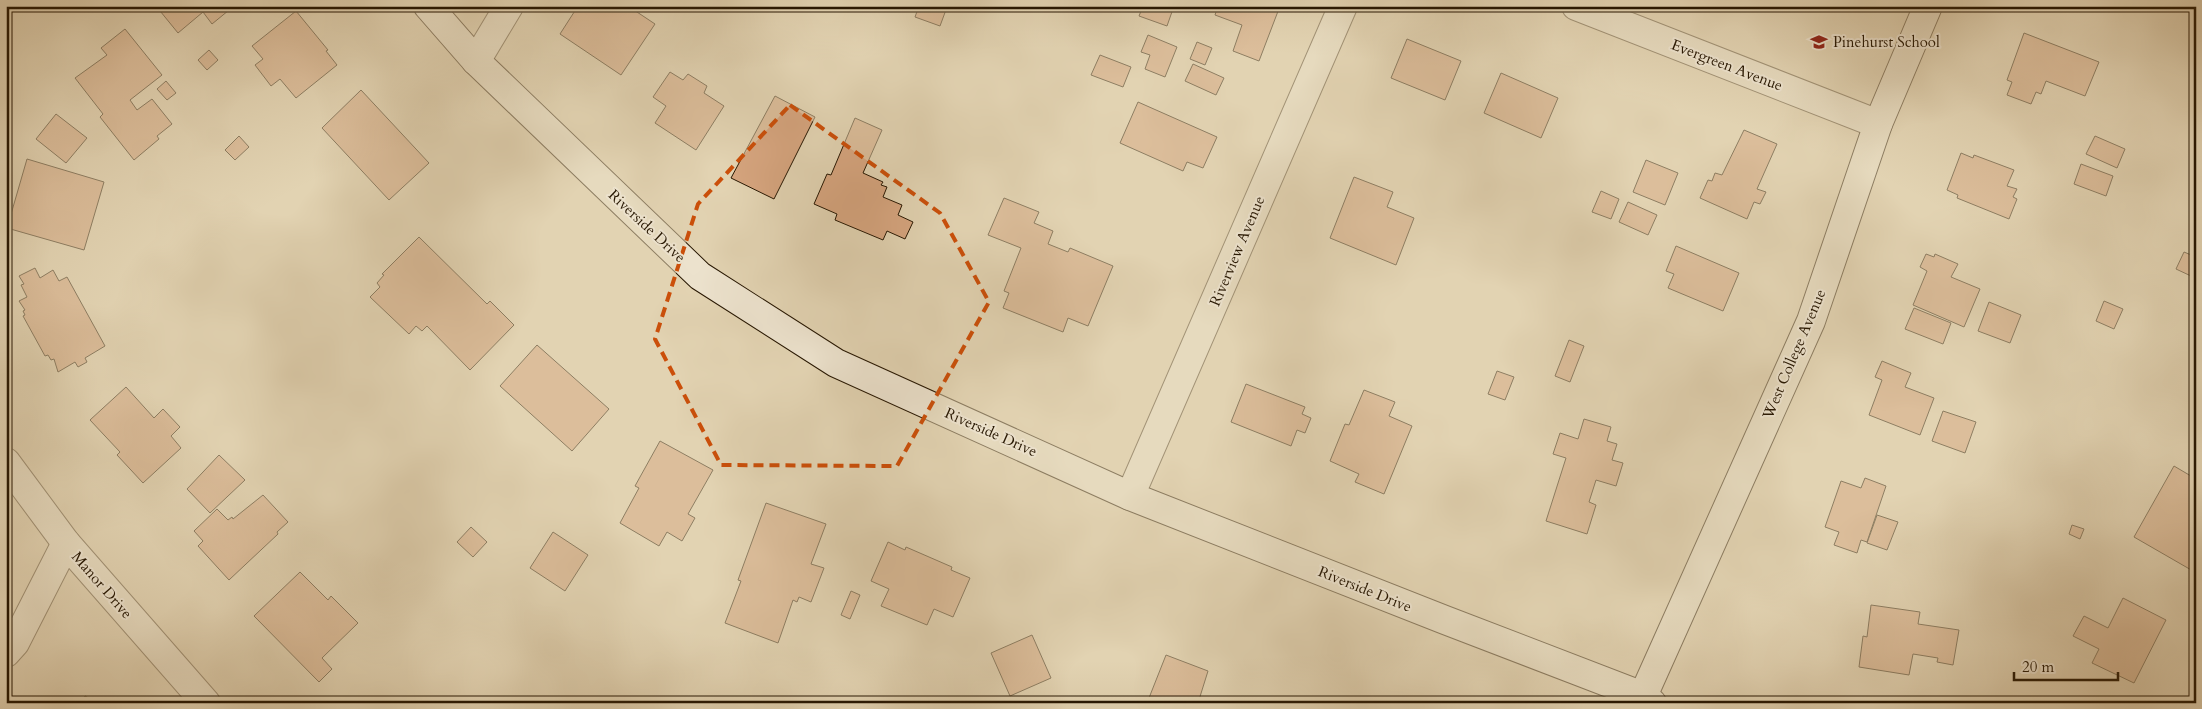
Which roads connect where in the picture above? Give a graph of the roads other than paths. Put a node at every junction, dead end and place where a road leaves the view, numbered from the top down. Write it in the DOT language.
graph roads {
  1 [pos="428,6"];
  2 [pos="509,6"];
  3 [pos="1343,6"];
  4 [pos="1576,6"];
  5 [pos="1928,6"];
  6 [pos="476,61"];
  7 [pos="1878,124"];
  8 [pos="6,462"];
  9 [pos="1130,496"];
  10 [pos="66,543"];
  11 [pos="6,653"];
  12 [pos="1648,699"];
  13 [pos="206,703"];
  1 -- 6 [label="street, Riverside Drive"];
  2 -- 6 [label="street"];
  3 -- 9 [label="street, Riverview Avenue"];
  4 -- 7 [label="street, Evergreen Avenue"];
  5 -- 7 [label="street, West College Avenue"];
  6 -- 9 [label="street, Riverside Drive"];
  7 -- 12 [label="street, West College Avenue"];
  8 -- 10 [label="street, Manor Drive"];
  9 -- 12 [label="street, Riverside Drive"];
  10 -- 11 [label="street"];
  10 -- 13 [label="street, Manor Drive"];
}
